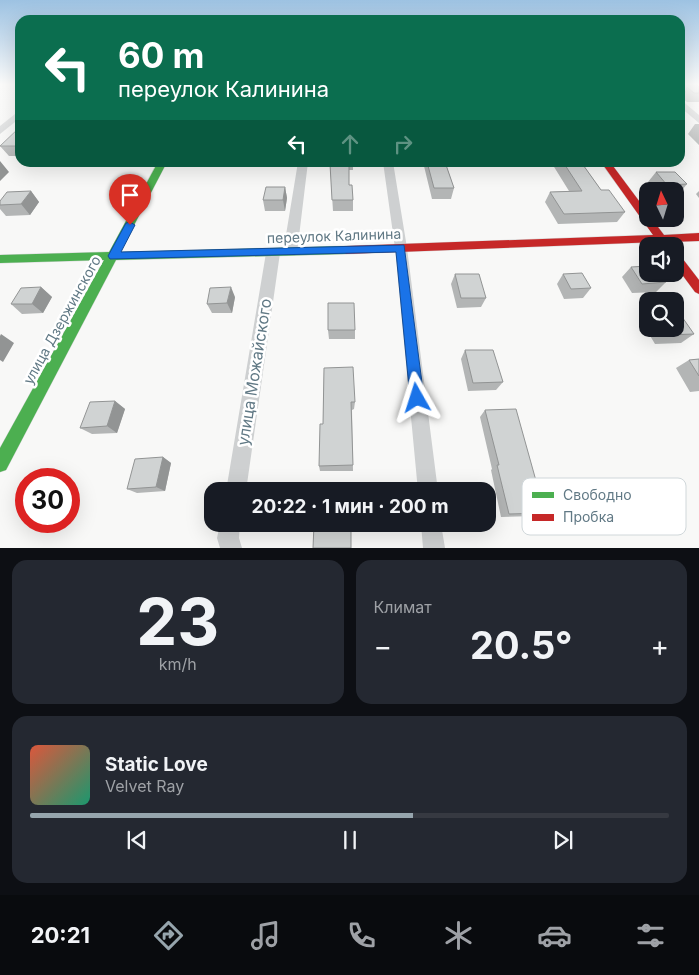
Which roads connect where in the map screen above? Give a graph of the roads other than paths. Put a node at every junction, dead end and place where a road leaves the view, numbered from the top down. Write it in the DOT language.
graph roads {
  1 [pos="689,111"];
  2 [pos="15,118"];
  3 [pos="699,120"];
  4 [pos="0,131"];
  5 [pos="159,167"];
  6 [pos="303,167"];
  7 [pos="389,167"];
  8 [pos="609,167"];
  9 [pos="660,237"];
  10 [pos="699,238"];
  11 [pos="684,240"];
  12 [pos="639,243"];
  13 [pos="400,248"];
  14 [pos="273,253"];
  15 [pos="290,253"];
  16 [pos="114,256"];
  17 [pos="0,260"];
  18 [pos="684,269"];
  19 [pos="699,289"];
  20 [pos="0,464"];
  21 [pos="237,482"];
  22 [pos="427,482"];
  23 [pos="229,532"];
  24 [pos="432,532"];
  25 [pos="231,548"];
  26 [pos="434,548"];
  1 -- 3 [label="street"];
  2 -- 4 [label="street"];
  5 -- 16 [label="street, улица Дзержинского"];
  6 -- 15 [label="street"];
  7 -- 13 [label="street"];
  8 -- 9 [label="street"];
  10 -- 11 [label="street, переулок Калинина"];
  12 -- 13 [label="street, переулок Калинина"];
  13 -- 15 [label="street, переулок Калинина"];
  13 -- 22 [label="street"];
  14 -- 15 [label="street, переулок Калинина"];
  14 -- 16 [label="street, переулок Калинина"];
  14 -- 21 [label="street, улица Можайского"];
  16 -- 17 [label="street, переулок Калинина"];
  16 -- 20 [label="street, улица Дзержинского"];
  18 -- 19 [label="street"];
  23 -- 25 [label="street"];
  24 -- 26 [label="street"];
}
